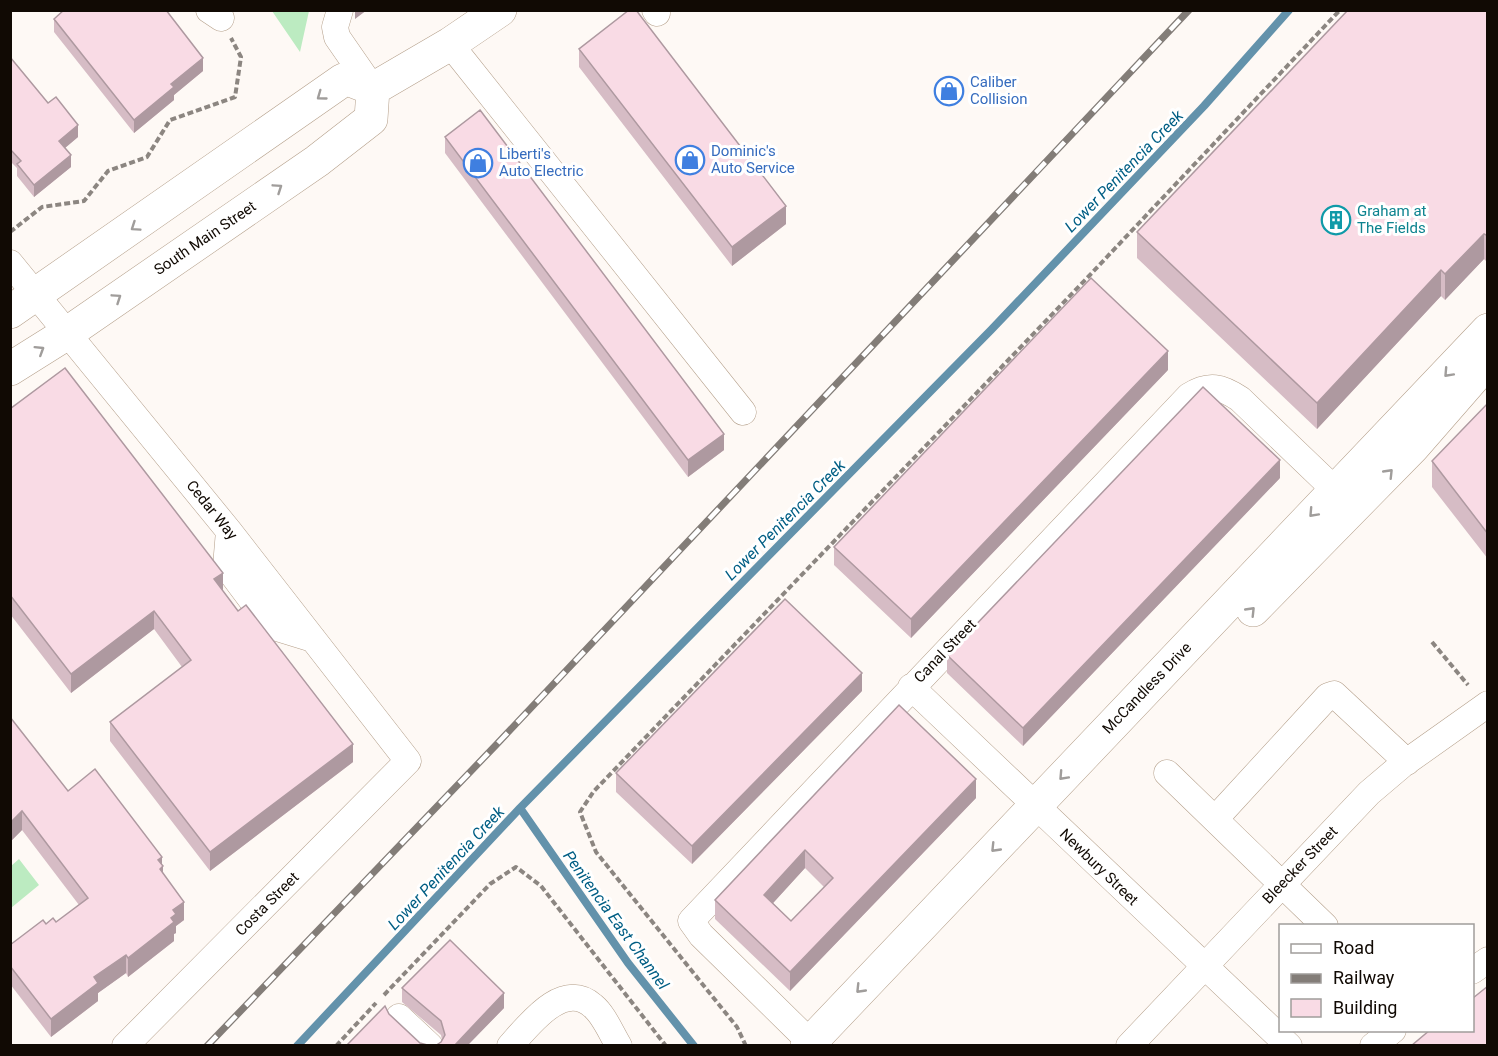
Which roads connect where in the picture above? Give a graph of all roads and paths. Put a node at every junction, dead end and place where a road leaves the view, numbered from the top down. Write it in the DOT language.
graph roads {
  1 [pos="340,10"];
  2 [pos="500,10"];
  3 [pos="1340,10"];
  4 [pos="215,14"];
  5 [pos="450,44"];
  6 [pos="373,89"];
  7 [pos="10,232"];
  8 [pos="10,263"];
  9 [pos="37,294"];
  10 [pos="10,312"];
  11 [pos="1488,330"];
  12 [pos="69,332"];
  13 [pos="1488,362"];
  14 [pos="10,369"];
  15 [pos="743,412"];
  16 [pos="1335,490"];
  17 [pos="1432,642"];
  18 [pos="1468,685"];
  19 [pos="910,687"];
  20 [pos="1488,704"];
  21 [pos="408,761"];
  22 [pos="1407,762"];
  23 [pos="1167,773"];
  24 [pos="1044,814"];
  25 [pos="1216,818"];
  26 [pos="1283,883"];
  27 [pos="1323,924"];
  28 [pos="1488,960"];
  29 [pos="1204,966"];
  30 [pos="1474,970"];
  31 [pos="399,1017"];
  32 [pos="1390,1032"];
  33 [pos="818,1044"];
  34 [pos="125,1046"];
  35 [pos="336,1046"];
  36 [pos="430,1046"];
  37 [pos="510,1046"];
  38 [pos="619,1046"];
  39 [pos="666,1046"];
  40 [pos="746,1046"];
  41 [pos="1129,1046"];
  42 [pos="1289,1046"];
  43 [pos="1373,1046"];
  1 -- 6 [label="street"];
  2 -- 5 [label="main road"];
  3 -- 40 [label="path"];
  4 -- 7 [label="path"];
  5 -- 6 [label="main road"];
  5 -- 15 [label="street"];
  6 -- 9 [label="main road, one-way"];
  12 -- 6 [label="main road, South Main Street, one-way"];
  8 -- 9 [label="street, Cedar Way"];
  9 -- 10 [label="main road"];
  9 -- 12 [label="street, Cedar Way"];
  11 -- 16 [label="main road, McCandless Drive, one-way"];
  14 -- 12 [label="main road, South Main Street, one-way"];
  12 -- 21 [label="street, Cedar Way"];
  24 -- 13 [label="main road, McCandless Drive, one-way"];
  16 -- 19 [label="street, Canal Street"];
  16 -- 24 [label="main road, McCandless Drive, one-way"];
  17 -- 18 [label="path"];
  19 -- 24 [label="street, Newbury Street"];
  19 -- 33 [label="street, Canal Street"];
  20 -- 22 [label="street, Bleecker Street"];
  21 -- 34 [label="street, Costa Street"];
  22 -- 25 [label="street"];
  22 -- 26 [label="street, Bleecker Street"];
  23 -- 25 [label="street"];
  24 -- 29 [label="street, Newbury Street"];
  24 -- 33 [label="main road, McCandless Drive"];
  25 -- 26 [label="street"];
  26 -- 27 [label="street"];
  26 -- 29 [label="street, Bleecker Street"];
  28 -- 30 [label="street"];
  29 -- 41 [label="street, Bleecker Street"];
  29 -- 42 [label="street, Newbury Street"];
  31 -- 36 [label="street"];
  32 -- 43 [label="street"];
  35 -- 39 [label="path"];
  37 -- 38 [label="street"];
}
